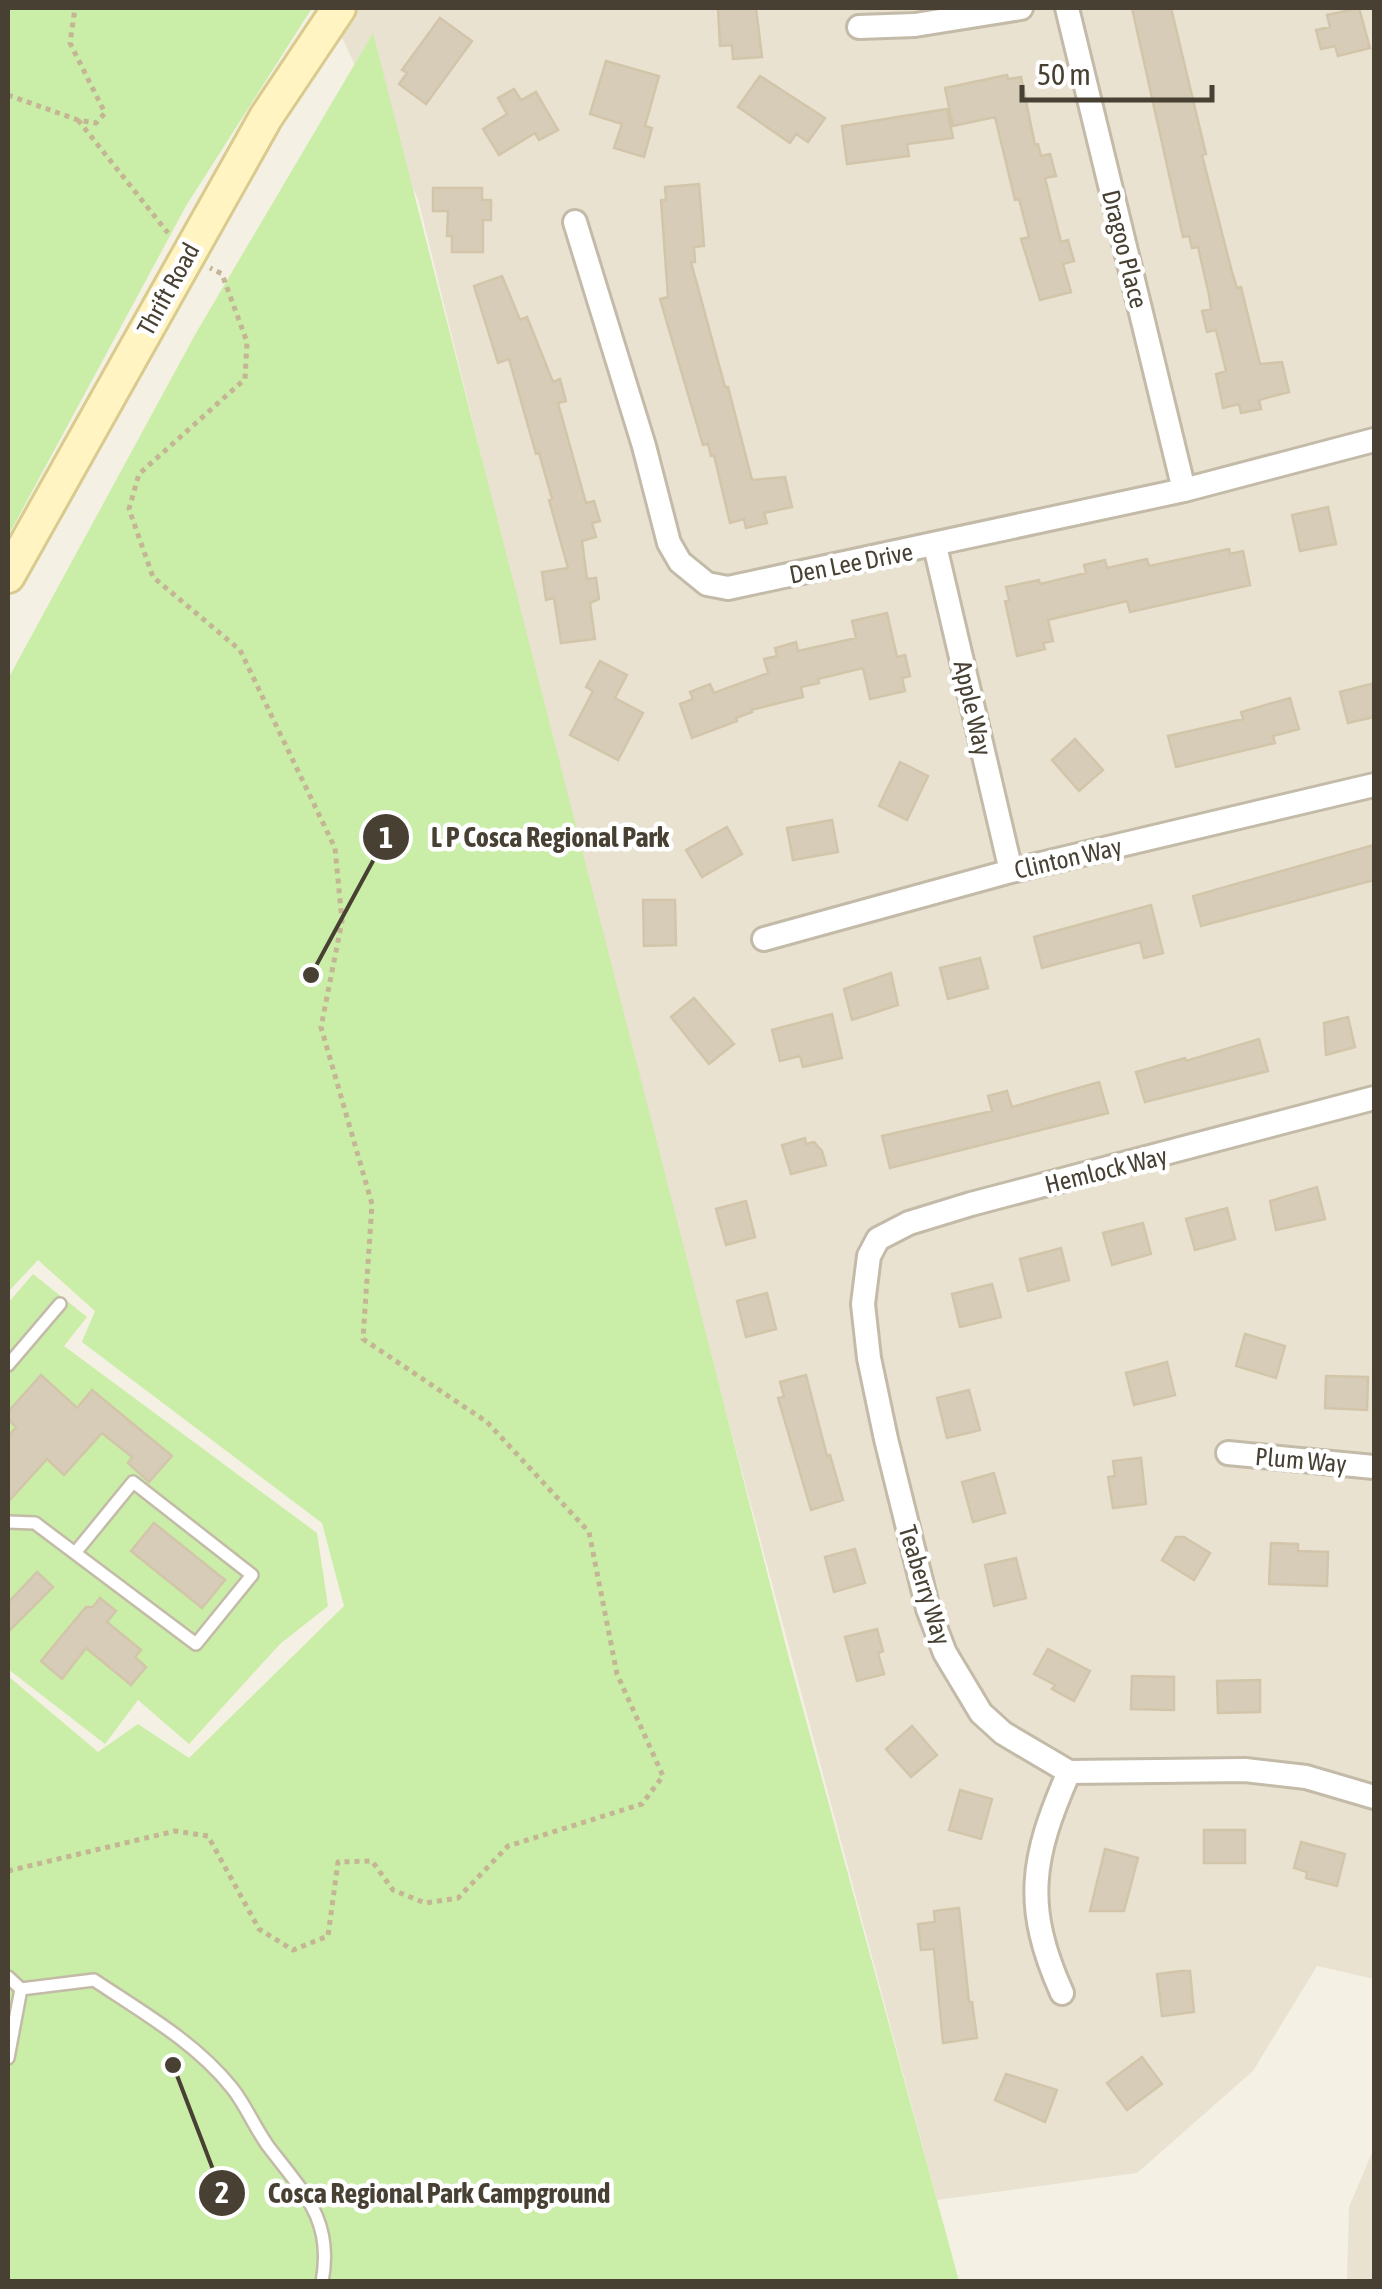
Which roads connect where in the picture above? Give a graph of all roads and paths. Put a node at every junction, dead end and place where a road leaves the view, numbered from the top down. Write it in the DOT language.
graph roads {
  1 [pos="75,8"];
  2 [pos="339,8"];
  3 [pos="1020,8"];
  4 [pos="1067,8"];
  5 [pos="860,27"];
  6 [pos="8,95"];
  7 [pos="78,120"];
  8 [pos="575,222"];
  9 [pos="186,255"];
  10 [pos="1374,440"];
  11 [pos="1184,490"];
  12 [pos="935,546"];
  13 [pos="8,576"];
  14 [pos="1374,785"];
  15 [pos="1012,871"];
  16 [pos="764,939"];
  17 [pos="1374,1098"];
  18 [pos="865,1276"];
  19 [pos="60,1304"];
  20 [pos="8,1365"];
  21 [pos="1228,1453"];
  22 [pos="1374,1467"];
  23 [pos="8,1522"];
  24 [pos="75,1553"];
  25 [pos="1069,1772"];
  26 [pos="1374,1796"];
  27 [pos="8,1871"];
  28 [pos="8,1978"];
  29 [pos="21,1988"];
  30 [pos="1062,1993"];
  31 [pos="8,2058"];
  32 [pos="322,2282"];
  1 -- 7 [label="path"];
  2 -- 9 [label="street, Thrift Road"];
  3 -- 5 [label="street"];
  4 -- 11 [label="street, Dragoo Place"];
  6 -- 7 [label="path"];
  7 -- 9 [label="path"];
  8 -- 12 [label="street, Den Lee Drive"];
  9 -- 13 [label="street, Thrift Road"];
  9 -- 27 [label="path"];
  10 -- 11 [label="street, Den Lee Drive"];
  11 -- 12 [label="street, Den Lee Drive"];
  12 -- 15 [label="street, Apple Way"];
  14 -- 15 [label="street, Clinton Way"];
  15 -- 16 [label="street, Clinton Way"];
  17 -- 18 [label="street, Hemlock Way"];
  18 -- 25 [label="street, Teaberry Way"];
  19 -- 20 [label="lane"];
  21 -- 22 [label="street, Plum Way"];
  23 -- 24 [label="lane"];
  24 -- 24 [label="lane"];
  25 -- 26 [label="street"];
  25 -- 30 [label="street"];
  28 -- 29 [label="lane"];
  29 -- 31 [label="lane"];
  29 -- 32 [label="lane"];
}
